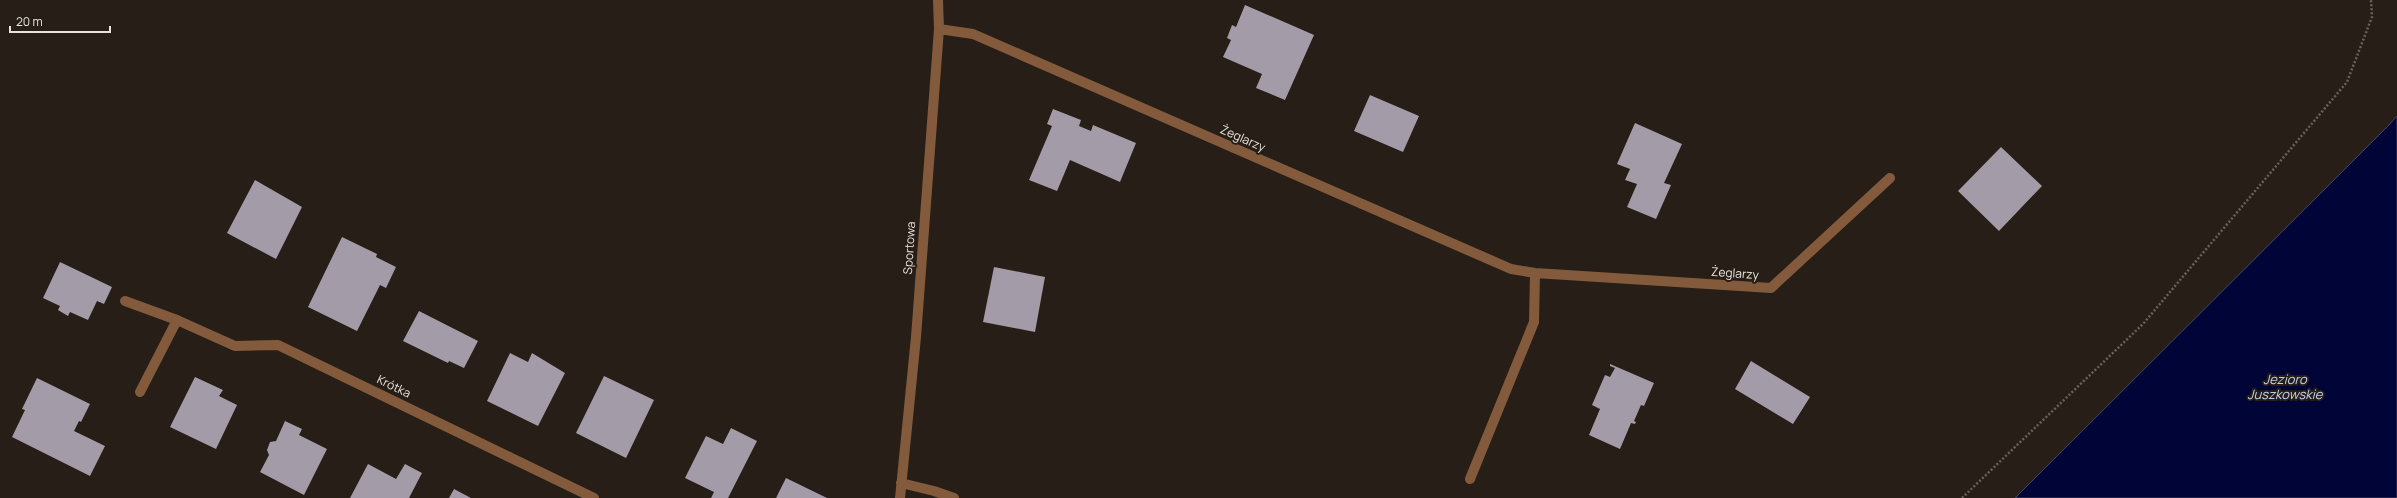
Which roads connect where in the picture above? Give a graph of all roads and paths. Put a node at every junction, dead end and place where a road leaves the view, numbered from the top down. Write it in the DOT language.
graph roads {
  1 [pos="938,0"];
  2 [pos="2371,0"];
  3 [pos="939,30"];
  4 [pos="1890,178"];
  5 [pos="1535,273"];
  6 [pos="125,301"];
  7 [pos="177,320"];
  8 [pos="140,392"];
  9 [pos="1470,479"];
  10 [pos="901,483"];
  11 [pos="594,498"];
  12 [pos="900,498"];
  13 [pos="954,498"];
  14 [pos="1962,498"];
  1 -- 3 [label="street, Sportowa"];
  2 -- 14 [label="path"];
  3 -- 5 [label="street, Żeglarzy"];
  3 -- 10 [label="street, Sportowa"];
  4 -- 5 [label="street, Żeglarzy"];
  5 -- 9 [label="street"];
  6 -- 7 [label="street, Krótka"];
  7 -- 8 [label="street"];
  7 -- 11 [label="street, Krótka"];
  10 -- 12 [label="street, Sportowa"];
  10 -- 13 [label="street"];
}
